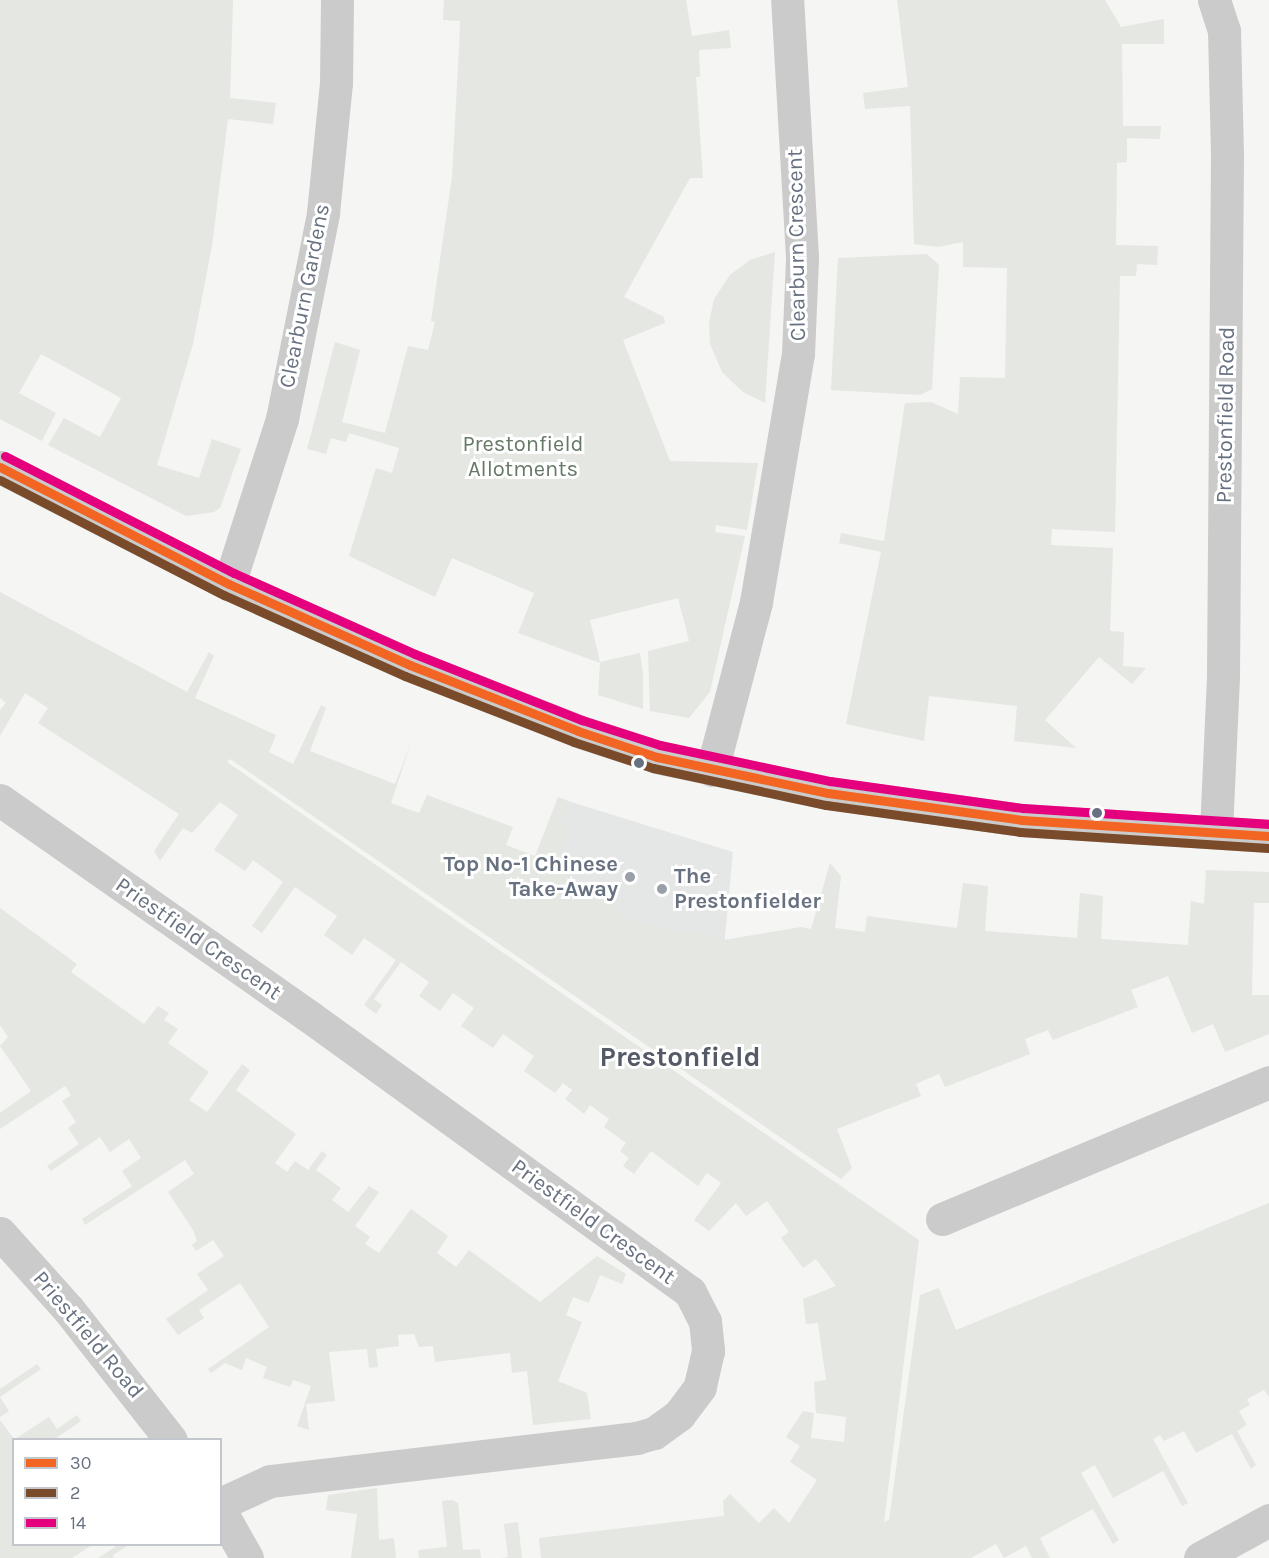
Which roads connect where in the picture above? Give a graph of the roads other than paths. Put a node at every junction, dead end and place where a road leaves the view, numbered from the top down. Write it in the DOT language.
graph roads {
  1 [pos="337,0"];
  2 [pos="787,0"];
  3 [pos="1214,0"];
  4 [pos="0,467"];
  5 [pos="229,584"];
  6 [pos="712,770"];
  7 [pos="0,800"];
  8 [pos="1216,832"];
  9 [pos="1269,836"];
  10 [pos="1269,1082"];
  11 [pos="942,1219"];
  12 [pos="0,1233"];
  13 [pos="169,1438"];
  14 [pos="222,1502"];
  15 [pos="222,1514"];
  16 [pos="1269,1520"];
  17 [pos="1244,1547"];
  18 [pos="247,1558"];
  19 [pos="1200,1558"];
  1 -- 5 [label="street, Clearburn Gardens"];
  2 -- 6 [label="street, Clearburn Crescent"];
  3 -- 8 [label="street, Prestonfield Road"];
  4 -- 5 [label="street"];
  5 -- 6 [label="street"];
  6 -- 8 [label="street"];
  7 -- 14 [label="street, Priestfield Crescent"];
  8 -- 9 [label="street"];
  10 -- 11 [label="street"];
  12 -- 13 [label="street, Priestfield Road"];
  15 -- 18 [label="street"];
  16 -- 17 [label="street"];
  17 -- 19 [label="street"];
}
